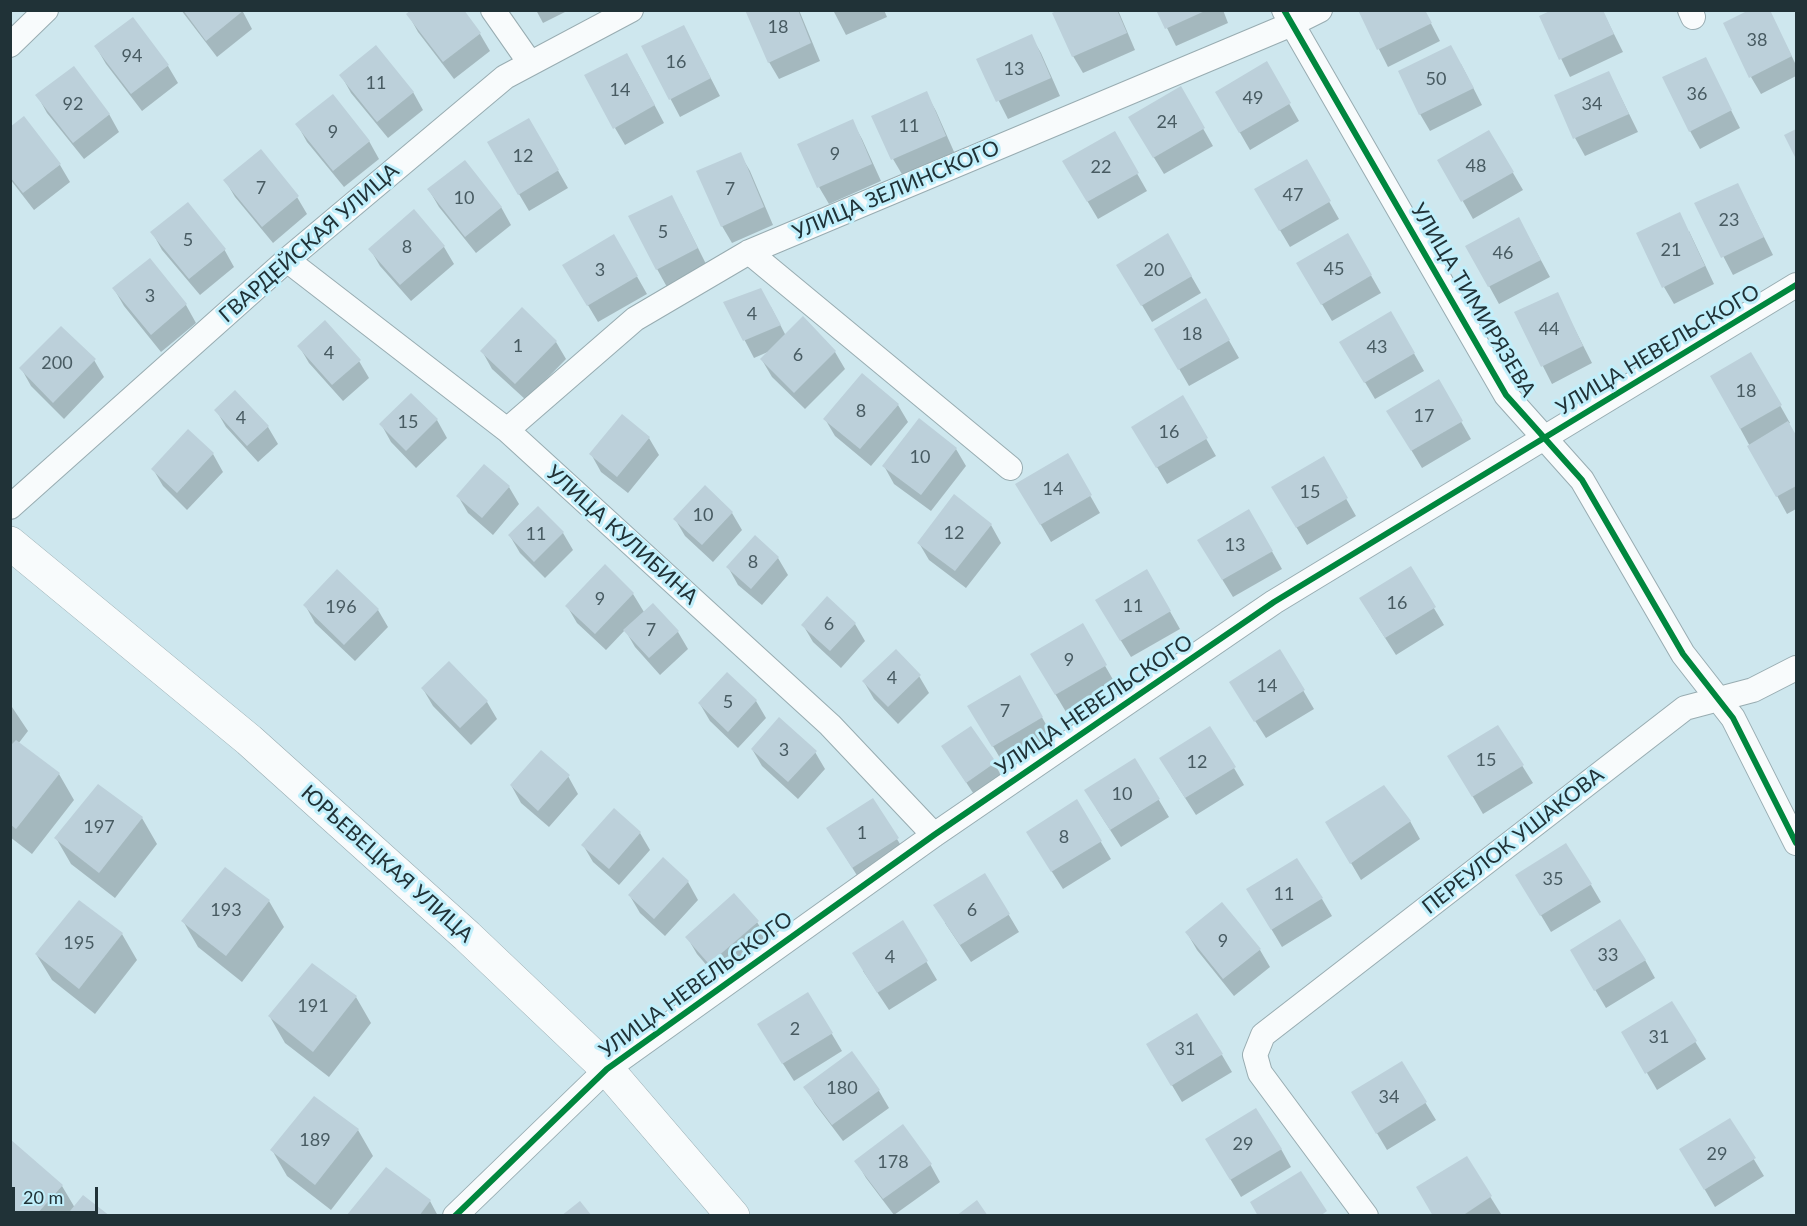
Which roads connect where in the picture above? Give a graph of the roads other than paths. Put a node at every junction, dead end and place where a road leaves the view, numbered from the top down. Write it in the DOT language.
graph roads {
  1 [pos="46,10"];
  2 [pos="494,10"];
  3 [pos="631,10"];
  4 [pos="1320,10"];
  5 [pos="1288,17"];
  6 [pos="10,45"];
  7 [pos="530,63"];
  8 [pos="749,252"];
  9 [pos="287,260"];
  10 [pos="1797,285"];
  11 [pos="507,430"];
  12 [pos="1544,438"];
  13 [pos="1010,468"];
  14 [pos="10,507"];
  15 [pos="10,543"];
  16 [pos="1797,668"];
  17 [pos="1719,700"];
  18 [pos="934,835"];
  19 [pos="1797,843"];
  20 [pos="607,1069"];
  21 [pos="455,1215"];
  22 [pos="733,1215"];
  23 [pos="1366,1215"];
  1 -- 6 [label="street"];
  2 -- 7 [label="street"];
  3 -- 7 [label="street, ГВАРДЕЙСКАЯ УЛИЦА"];
  4 -- 5 [label="street, УЛИЦА ЗЕЛИНСКОГО"];
  5 -- 8 [label="street, УЛИЦА ЗЕЛИНСКОГО"];
  5 -- 12 [label="street, УЛИЦА ТИМИРЯЗЕВА"];
  7 -- 9 [label="street, ГВАРДЕЙСКАЯ УЛИЦА"];
  8 -- 11 [label="street, УЛИЦА ЗЕЛИНСКОГО"];
  8 -- 13 [label="street"];
  9 -- 11 [label="street, УЛИЦА КУЛИБИНА"];
  9 -- 14 [label="street, ГВАРДЕЙСКАЯ УЛИЦА"];
  10 -- 12 [label="street, УЛИЦА НЕВЕЛЬСКОГО"];
  11 -- 18 [label="street, УЛИЦА КУЛИБИНА"];
  12 -- 17 [label="street, УЛИЦА ТИМИРЯЗЕВА"];
  12 -- 18 [label="street, УЛИЦА НЕВЕЛЬСКОГО"];
  15 -- 20 [label="main road, ЮРЬЕВЕЦКАЯ УЛИЦА"];
  16 -- 17 [label="street, ПЕРЕУЛОК УШАКОВА"];
  17 -- 19 [label="street, УЛИЦА ТИМИРЯЗЕВА"];
  17 -- 23 [label="street, ПЕРЕУЛОК УШАКОВА"];
  18 -- 20 [label="street, УЛИЦА НЕВЕЛЬСКОГО"];
  20 -- 21 [label="street, УЛИЦА НЕВЕЛЬСКОГО"];
  20 -- 22 [label="main road, ЮРЬЕВЕЦКАЯ УЛИЦА"];
}
